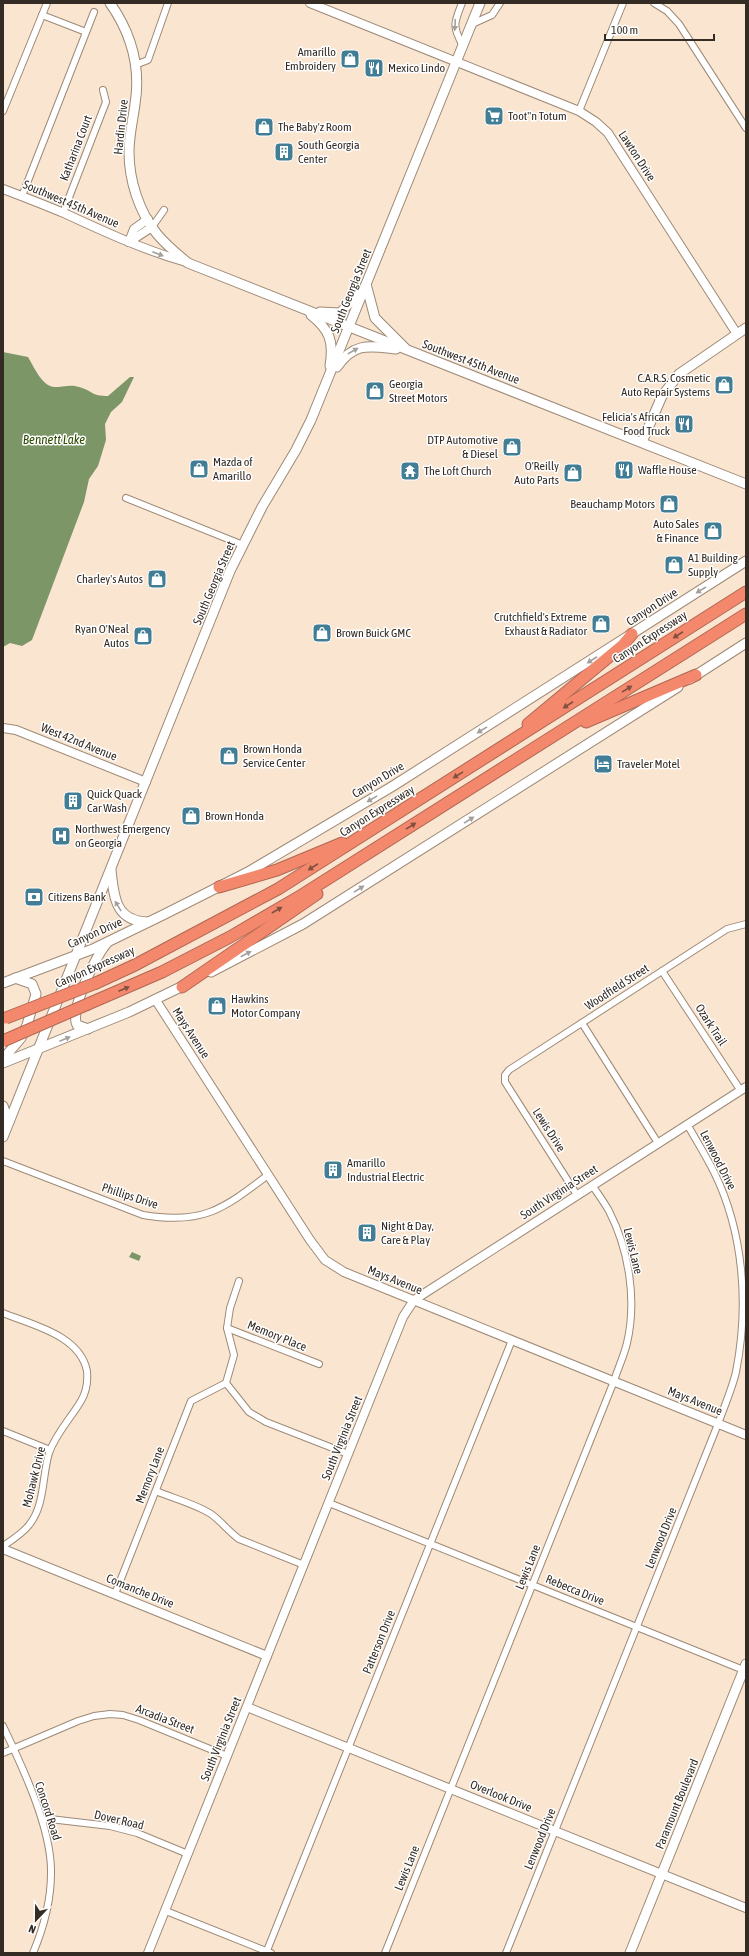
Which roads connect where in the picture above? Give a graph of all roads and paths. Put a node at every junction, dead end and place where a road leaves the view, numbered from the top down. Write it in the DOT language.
graph roads {
  1 [pos="47,3"];
  2 [pos="110,3"];
  3 [pos="168,3"];
  4 [pos="310,3"];
  5 [pos="462,3"];
  6 [pos="480,3"];
  7 [pos="500,3"];
  8 [pos="623,3"];
  9 [pos="654,3"];
  10 [pos="94,12"];
  11 [pos="42,15"];
  12 [pos="472,24"];
  13 [pos="86,32"];
  14 [pos="463,46"];
  15 [pos="456,62"];
  16 [pos="135,65"];
  17 [pos="103,90"];
  18 [pos="3,111"];
  19 [pos="578,111"];
  20 [pos="746,128"];
  21 [pos="3,189"];
  22 [pos="22,196"];
  23 [pos="164,210"];
  24 [pos="64,213"];
  25 [pos="150,223"];
  26 [pos="134,230"];
  27 [pos="107,232"];
  28 [pos="129,242"];
  29 [pos="188,263"];
  30 [pos="366,284"];
  31 [pos="306,310"];
  32 [pos="349,327"];
  33 [pos="746,328"];
  34 [pos="737,334"];
  35 [pos="408,350"];
  36 [pos="328,380"];
  37 [pos="642,442"];
  38 [pos="731,478"];
  39 [pos="746,484"];
  40 [pos="746,491"];
  41 [pos="126,498"];
  42 [pos="243,545"];
  43 [pos="746,561"];
  44 [pos="746,592"];
  45 [pos="746,614"];
  46 [pos="632,634"];
  47 [pos="746,643"];
  48 [pos="696,675"];
  49 [pos="3,728"];
  50 [pos="491,754"];
  51 [pos="518,758"];
  52 [pos="146,782"];
  53 [pos="365,834"];
  54 [pos="360,859"];
  55 [pos="110,869"];
  56 [pos="219,887"];
  57 [pos="150,922"];
  58 [pos="746,924"];
  59 [pos="111,940"];
  60 [pos="76,956"];
  61 [pos="662,971"];
  62 [pos="15,978"];
  63 [pos="3,983"];
  64 [pos="182,987"];
  65 [pos="155,999"];
  66 [pos="4,1018"];
  67 [pos="582,1023"];
  68 [pos="88,1029"];
  69 [pos="3,1041"];
  70 [pos="38,1049"];
  71 [pos="3,1059"];
  72 [pos="3,1063"];
  73 [pos="505,1075"];
  74 [pos="743,1089"];
  75 [pos="3,1106"];
  76 [pos="9,1122"];
  77 [pos="687,1124"];
  78 [pos="3,1137"];
  79 [pos="658,1143"];
  80 [pos="3,1161"];
  81 [pos="268,1175"];
  82 [pos="592,1186"];
  83 [pos="577,1195"];
  84 [pos="239,1282"];
  85 [pos="414,1300"];
  86 [pos="3,1313"];
  87 [pos="227,1328"];
  88 [pos="512,1340"];
  89 [pos="319,1364"];
  90 [pos="614,1381"];
  91 [pos="226,1383"];
  92 [pos="718,1424"];
  93 [pos="3,1432"];
  94 [pos="746,1435"];
  95 [pos="50,1450"];
  96 [pos="348,1454"];
  97 [pos="156,1491"];
  98 [pos="329,1503"];
  99 [pos="430,1544"];
  100 [pos="3,1546"];
  101 [pos="3,1549"];
  102 [pos="304,1565"];
  103 [pos="532,1585"];
  104 [pos="115,1594"];
  105 [pos="637,1627"];
  106 [pos="268,1656"];
  107 [pos="745,1669"];
  108 [pos="247,1707"];
  109 [pos="3,1726"];
  110 [pos="14,1748"];
  111 [pos="349,1748"];
  112 [pos="3,1753"];
  113 [pos="227,1756"];
  114 [pos="451,1789"];
  115 [pos="42,1820"];
  116 [pos="556,1832"];
  117 [pos="188,1854"];
  118 [pos="662,1874"];
  119 [pos="746,1908"];
  120 [pos="166,1911"];
  121 [pos="268,1952"];
  122 [pos="33,1953"];
  123 [pos="148,1953"];
  124 [pos="385,1953"];
  125 [pos="506,1953"];
  126 [pos="630,1953"];
  1 -- 11 [label="street"];
  2 -- 16 [label="main road, Hardin Drive"];
  3 -- 16 [label="street"];
  4 -- 15 [label="street, Lawton Drive"];
  5 -- 14 [label="street, one-way"];
  6 -- 12 [label="main road, South Georgia Street"];
  7 -- 12 [label="street"];
  8 -- 19 [label="street"];
  9 -- 20 [label="street"];
  10 -- 13 [label="street"];
  11 -- 13 [label="street"];
  11 -- 18 [label="street"];
  12 -- 14 [label="main road, South Georgia Street"];
  13 -- 22 [label="street"];
  14 -- 15 [label="main road, South Georgia Street"];
  15 -- 19 [label="street, Lawton Drive"];
  15 -- 30 [label="main road, South Georgia Street"];
  16 -- 25 [label="main road, Hardin Drive"];
  17 -- 24 [label="street, Katharina Court"];
  19 -- 34 [label="street, Lawton Drive"];
  21 -- 22 [label="street, Southwest 45th Avenue"];
  22 -- 24 [label="street, Southwest 45th Avenue"];
  23 -- 25 [label="street"];
  24 -- 27 [label="street, Southwest 45th Avenue"];
  25 -- 26 [label="street"];
  25 -- 28 [label="street"];
  25 -- 29 [label="main road, Hardin Drive"];
  26 -- 27 [label="street"];
  26 -- 28 [label="street"];
  27 -- 28 [label="street, Southwest 45th Avenue"];
  28 -- 29 [label="street, Southwest 45th Avenue, one-way"];
  29 -- 31 [label="main road, Southwest 45th Avenue"];
  30 -- 31 [label="main road"];
  30 -- 32 [label="main road, South Georgia Street"];
  30 -- 35 [label="main road"];
  31 -- 32 [label="main road, Southwest 45th Avenue"];
  31 -- 36 [label="main road"];
  32 -- 35 [label="main road, Southwest 45th Avenue"];
  32 -- 36 [label="main road, South Georgia Street"];
  33 -- 34 [label="main road"];
  34 -- 37 [label="main road"];
  36 -- 35 [label="main road, one-way"];
  35 -- 37 [label="main road, Southwest 45th Avenue"];
  36 -- 42 [label="main road, South Georgia Street"];
  37 -- 38 [label="main road, Southwest 45th Avenue"];
  38 -- 39 [label="main road, Southwest 45th Avenue"];
  38 -- 40 [label="main road"];
  41 -- 42 [label="street"];
  42 -- 52 [label="main road, South Georgia Street"];
  43 -- 46 [label="main road, Canyon Drive, one-way"];
  44 -- 50 [label="highway, Canyon Expressway, one-way"];
  51 -- 45 [label="highway, one-way"];
  46 -- 50 [label="highway"];
  46 -- 56 [label="main road, Canyon Drive, one-way"];
  47 -- 48 [label="main road"];
  48 -- 51 [label="highway"];
  64 -- 48 [label="main road, one-way"];
  49 -- 52 [label="street, West 42nd Avenue"];
  50 -- 53 [label="highway, Canyon Expressway, one-way"];
  54 -- 51 [label="highway, one-way"];
  52 -- 55 [label="main road, South Georgia Street"];
  53 -- 56 [label="highway"];
  53 -- 66 [label="highway, Canyon Expressway, one-way, bridge"];
  54 -- 64 [label="highway"];
  69 -- 54 [label="highway, one-way, bridge"];
  57 -- 55 [label="main road, one-way"];
  55 -- 60 [label="main road, South Georgia Street"];
  56 -- 57 [label="main road, Canyon Drive"];
  57 -- 59 [label="main road, Canyon Drive"];
  58 -- 61 [label="street, Woodfield Street"];
  59 -- 60 [label="main road, Canyon Drive"];
  59 -- 68 [label="main road"];
  60 -- 62 [label="main road, Canyon Drive"];
  60 -- 70 [label="main road, South Georgia Street"];
  61 -- 67 [label="street, Woodfield Street"];
  61 -- 74 [label="street, Ozark Trail"];
  62 -- 63 [label="main road, Canyon Drive"];
  62 -- 71 [label="main road"];
  64 -- 65 [label="main road"];
  65 -- 68 [label="main road"];
  65 -- 81 [label="street, Mays Avenue"];
  67 -- 73 [label="street, Woodfield Street"];
  67 -- 79 [label="street"];
  70 -- 68 [label="main road, one-way"];
  70 -- 72 [label="main road"];
  70 -- 76 [label="main road, South Georgia Street"];
  73 -- 83 [label="street, Lewis Drive"];
  74 -- 77 [label="street, South Virginia Street"];
  75 -- 76 [label="main road"];
  76 -- 78 [label="main road, South Georgia Street"];
  77 -- 79 [label="street, South Virginia Street"];
  77 -- 92 [label="street, Lenwood Drive"];
  79 -- 82 [label="street, South Virginia Street"];
  80 -- 81 [label="street, Phillips Drive"];
  81 -- 85 [label="street, Mays Avenue"];
  82 -- 83 [label="street, South Virginia Street"];
  82 -- 90 [label="street, Lewis Lane"];
  83 -- 85 [label="street, South Virginia Street"];
  84 -- 87 [label="street"];
  85 -- 88 [label="street, Mays Avenue"];
  85 -- 96 [label="street, South Virginia Street"];
  86 -- 95 [label="street, Mohawk Drive"];
  87 -- 89 [label="street, Memory Place"];
  87 -- 91 [label="street"];
  88 -- 90 [label="street, Mays Avenue"];
  88 -- 99 [label="street, Patterson Drive"];
  90 -- 92 [label="street, Mays Avenue"];
  90 -- 103 [label="street, Lewis Lane"];
  91 -- 96 [label="street"];
  91 -- 97 [label="street, Memory Lane"];
  92 -- 94 [label="street, Mays Avenue"];
  92 -- 105 [label="street, Lenwood Drive"];
  93 -- 95 [label="street"];
  95 -- 100 [label="street, Mohawk Drive"];
  96 -- 98 [label="street, South Virginia Street"];
  97 -- 102 [label="street"];
  97 -- 104 [label="street, Memory Lane"];
  98 -- 99 [label="street, Rebecca Drive"];
  98 -- 102 [label="street, South Virginia Street"];
  99 -- 103 [label="street, Rebecca Drive"];
  99 -- 111 [label="street, Patterson Drive"];
  101 -- 104 [label="street, Comanche Drive"];
  102 -- 106 [label="street, South Virginia Street"];
  103 -- 105 [label="street, Rebecca Drive"];
  103 -- 114 [label="street, Lewis Lane"];
  104 -- 106 [label="street, Comanche Drive"];
  105 -- 107 [label="street, Rebecca Drive"];
  105 -- 116 [label="street, Lenwood Drive"];
  106 -- 108 [label="street, South Virginia Street"];
  107 -- 118 [label="main road, Paramount Boulevard"];
  108 -- 111 [label="street, Overlook Drive"];
  108 -- 113 [label="street, South Virginia Street"];
  109 -- 110 [label="street, Concord Road"];
  110 -- 112 [label="street, Arcadia Street"];
  110 -- 113 [label="street, Arcadia Street"];
  110 -- 115 [label="street, Concord Road"];
  111 -- 114 [label="street, Overlook Drive"];
  111 -- 121 [label="street, Patterson Drive"];
  113 -- 117 [label="street, South Virginia Street"];
  114 -- 116 [label="street, Overlook Drive"];
  114 -- 124 [label="street, Lewis Lane"];
  115 -- 117 [label="street, Dover Road"];
  115 -- 122 [label="street, Concord Road"];
  116 -- 118 [label="street, Overlook Drive"];
  116 -- 125 [label="street, Lenwood Drive"];
  117 -- 120 [label="street, South Virginia Street"];
  118 -- 119 [label="street, Overlook Drive"];
  118 -- 126 [label="main road, Paramount Boulevard"];
  120 -- 121 [label="street"];
  120 -- 123 [label="street, South Virginia Street"];
}
